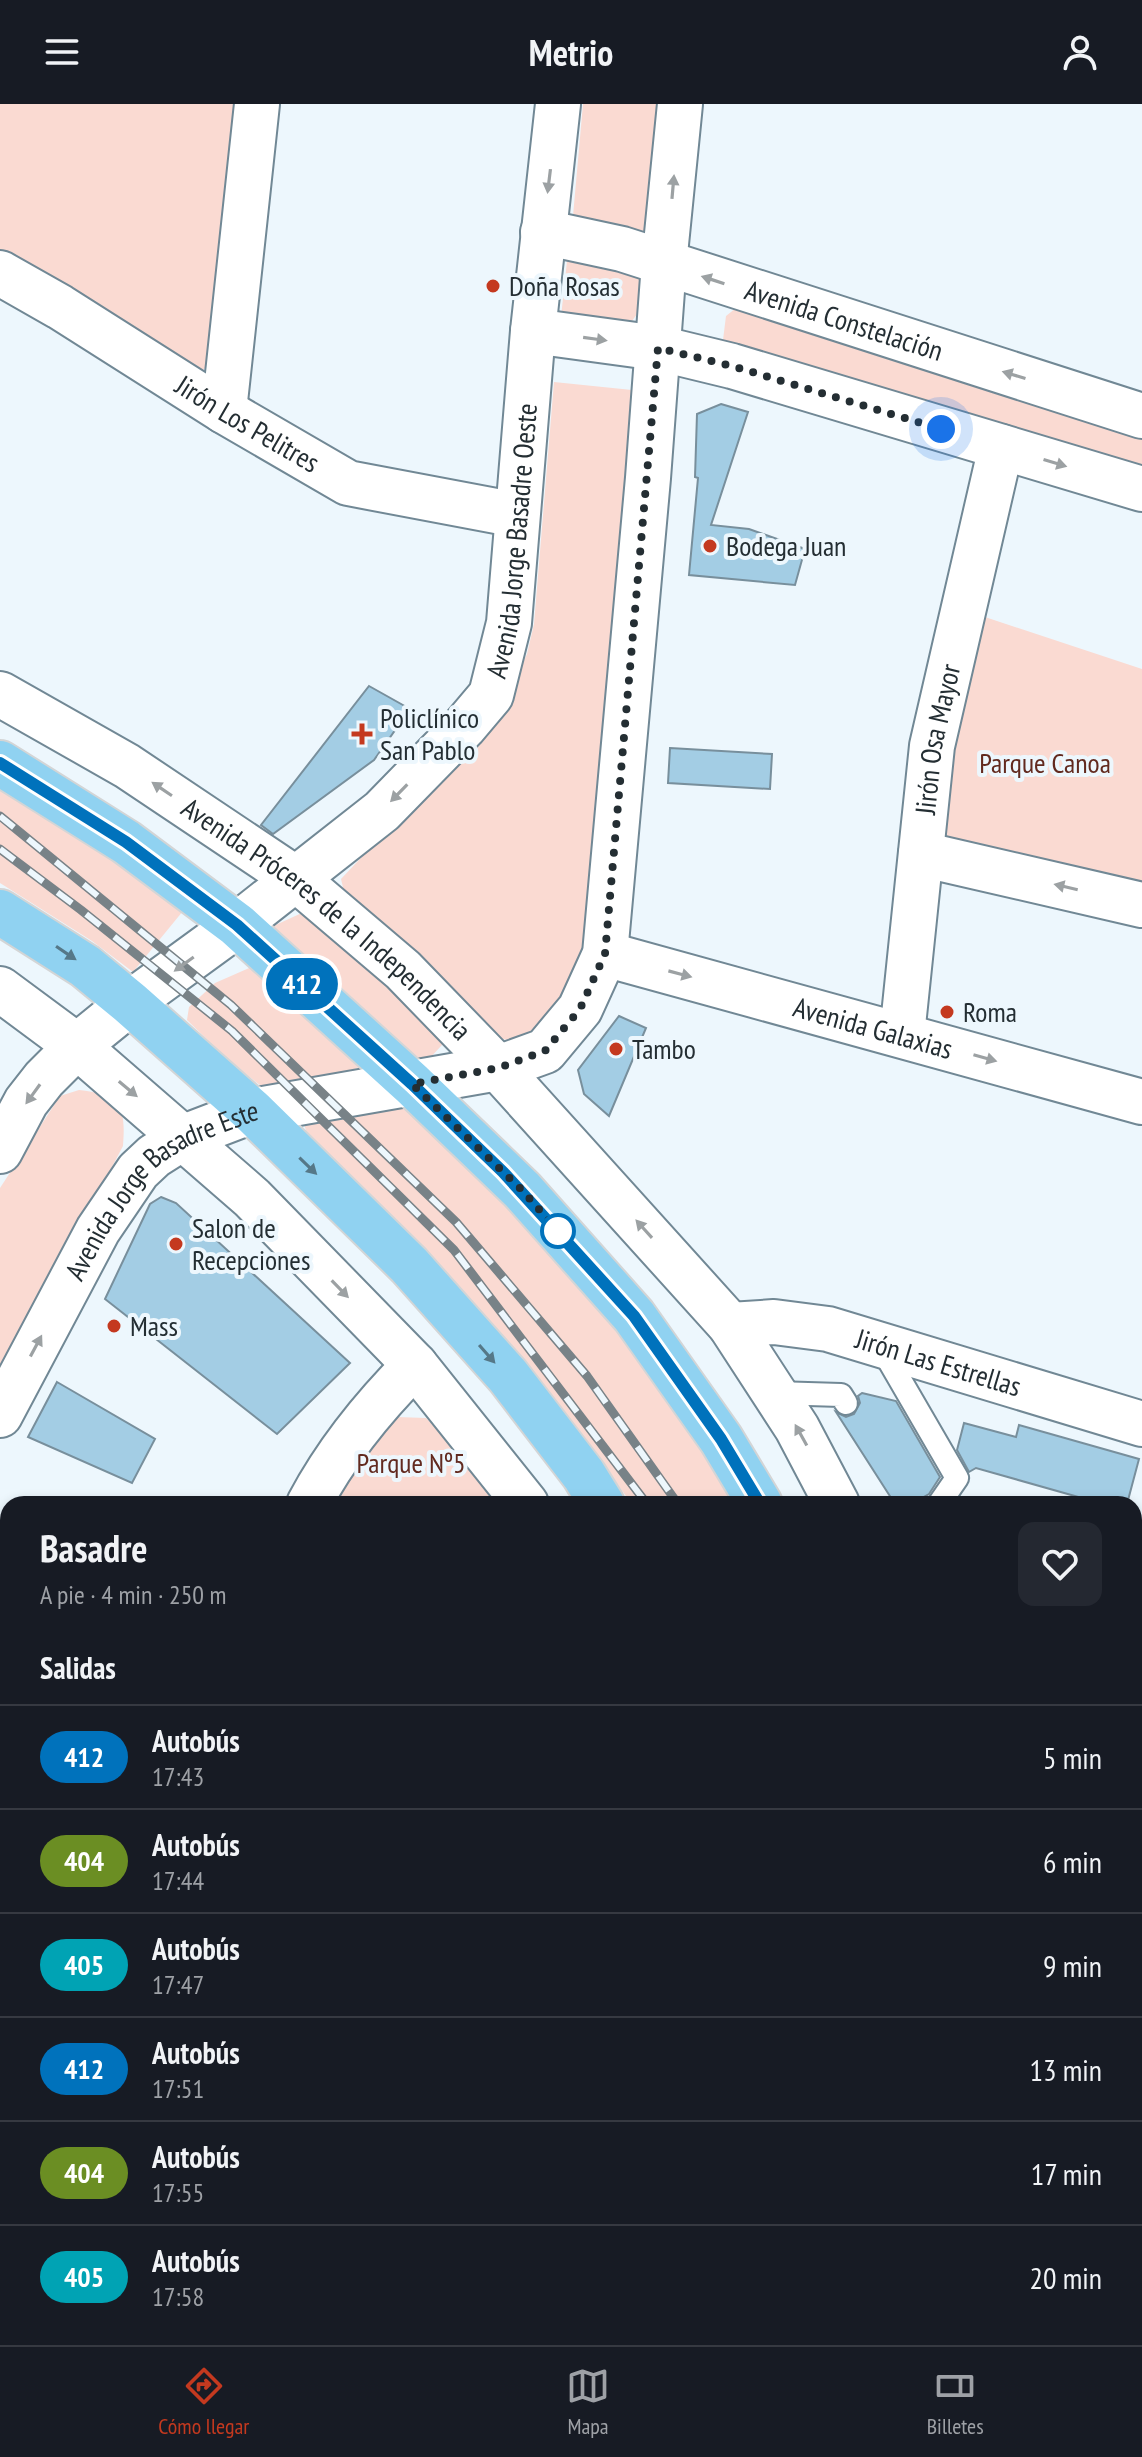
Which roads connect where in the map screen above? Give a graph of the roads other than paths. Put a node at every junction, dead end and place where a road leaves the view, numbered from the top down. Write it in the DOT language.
graph roads {
  1 [pos="257,104"];
  2 [pos="558,104"];
  3 [pos="680,104"];
  4 [pos="543,232"];
  5 [pos="664,264"];
  6 [pos="0,273"];
  7 [pos="533,331"];
  8 [pos="658,348"];
  9 [pos="224,411"];
  10 [pos="1142,416"];
  11 [pos="1001,447"];
  12 [pos="1142,489"];
  13 [pos="517,515"];
  14 [pos="0,694"];
  15 [pos="0,763"];
  16 [pos="921,854"];
  17 [pos="296,879"];
  18 [pos="1142,905"];
  19 [pos="0,912"];
  20 [pos="237,925"];
  21 [pos="605,954"];
  22 [pos="0,989"];
  23 [pos="130,1003"];
  24 [pos="902,1035"];
  25 [pos="77,1046"];
  26 [pos="498,1068"];
  27 [pos="412,1084"];
  28 [pos="1142,1102"];
  29 [pos="252,1111"];
  30 [pos="184,1137"];
  31 [pos="0,1151"];
  32 [pos="730,1325"];
  33 [pos="880,1346"];
  34 [pos="415,1365"];
  35 [pos="775,1393"];
  36 [pos="846,1403"];
  37 [pos="0,1415"];
  38 [pos="1142,1424"];
  39 [pos="313,1496"];
  40 [pos="520,1496"];
  41 [pos="597,1496"];
  42 [pos="755,1496"];
  43 [pos="833,1496"];
  44 [pos="945,1496"];
  1 -- 9 [label="main road"];
  2 -- 4 [label="main road, Avenida Jorge Basadre Oeste, one-way"];
  5 -- 3 [label="main road, one-way"];
  4 -- 5 [label="main road, Avenida Constelación"];
  4 -- 7 [label="main road, Avenida Jorge Basadre Oeste"];
  5 -- 8 [label="main road"];
  10 -- 5 [label="main road, Avenida Constelación, one-way"];
  6 -- 9 [label="main road, Jirón Los Pelitres"];
  7 -- 8 [label="main road, one-way"];
  7 -- 13 [label="main road, Avenida Jorge Basadre Oeste"];
  8 -- 11 [label="main road"];
  8 -- 21 [label="main road"];
  9 -- 13 [label="main road, Jirón Los Pelitres"];
  11 -- 12 [label="main road, one-way"];
  11 -- 16 [label="main road, Jirón Osa Mayor"];
  13 -- 17 [label="main road, Avenida Jorge Basadre Oeste, one-way"];
  17 -- 14 [label="main road, Avenida Próceres de la Independencia, one-way"];
  15 -- 20 [label="main road, Avenida Próceres de la Independencia"];
  18 -- 16 [label="main road, one-way"];
  16 -- 24 [label="main road, Jirón Osa Mayor"];
  17 -- 20 [label="main road, Avenida Jorge Basadre Oeste"];
  17 -- 26 [label="main road, Avenida Próceres de la Independencia"];
  19 -- 23 [label="main road, one-way"];
  20 -- 23 [label="main road, Avenida Jorge Basadre Oeste, one-way"];
  20 -- 27 [label="main road, Avenida Próceres de la Independencia"];
  21 -- 24 [label="main road, Avenida Galaxias, one-way"];
  21 -- 26 [label="main road"];
  22 -- 25 [label="main road"];
  23 -- 25 [label="main road"];
  23 -- 29 [label="main road"];
  24 -- 28 [label="main road, Avenida Galaxias, one-way"];
  25 -- 30 [label="main road, one-way"];
  25 -- 31 [label="main road, one-way"];
  26 -- 27 [label="main road"];
  32 -- 26 [label="main road, Avenida Próceres de la Independencia, one-way"];
  27 -- 29 [label="main road, Avenida Jorge Basadre Este"];
  27 -- 42 [label="main road, Avenida Próceres de la Independencia"];
  29 -- 30 [label="main road, Avenida Jorge Basadre Este"];
  29 -- 41 [label="main road, one-way"];
  30 -- 34 [label="main road, one-way"];
  37 -- 30 [label="main road, Avenida Jorge Basadre Este, one-way"];
  32 -- 33 [label="main road, Jirón Las Estrellas"];
  32 -- 35 [label="main road, Avenida Próceres de la Independencia"];
  33 -- 38 [label="main road, Jirón Las Estrellas"];
  33 -- 44 [label="lane"];
  34 -- 39 [label="main road"];
  34 -- 40 [label="main road"];
  35 -- 36 [label="lane"];
  43 -- 35 [label="main road, Avenida Próceres de la Independencia, one-way"];
}
